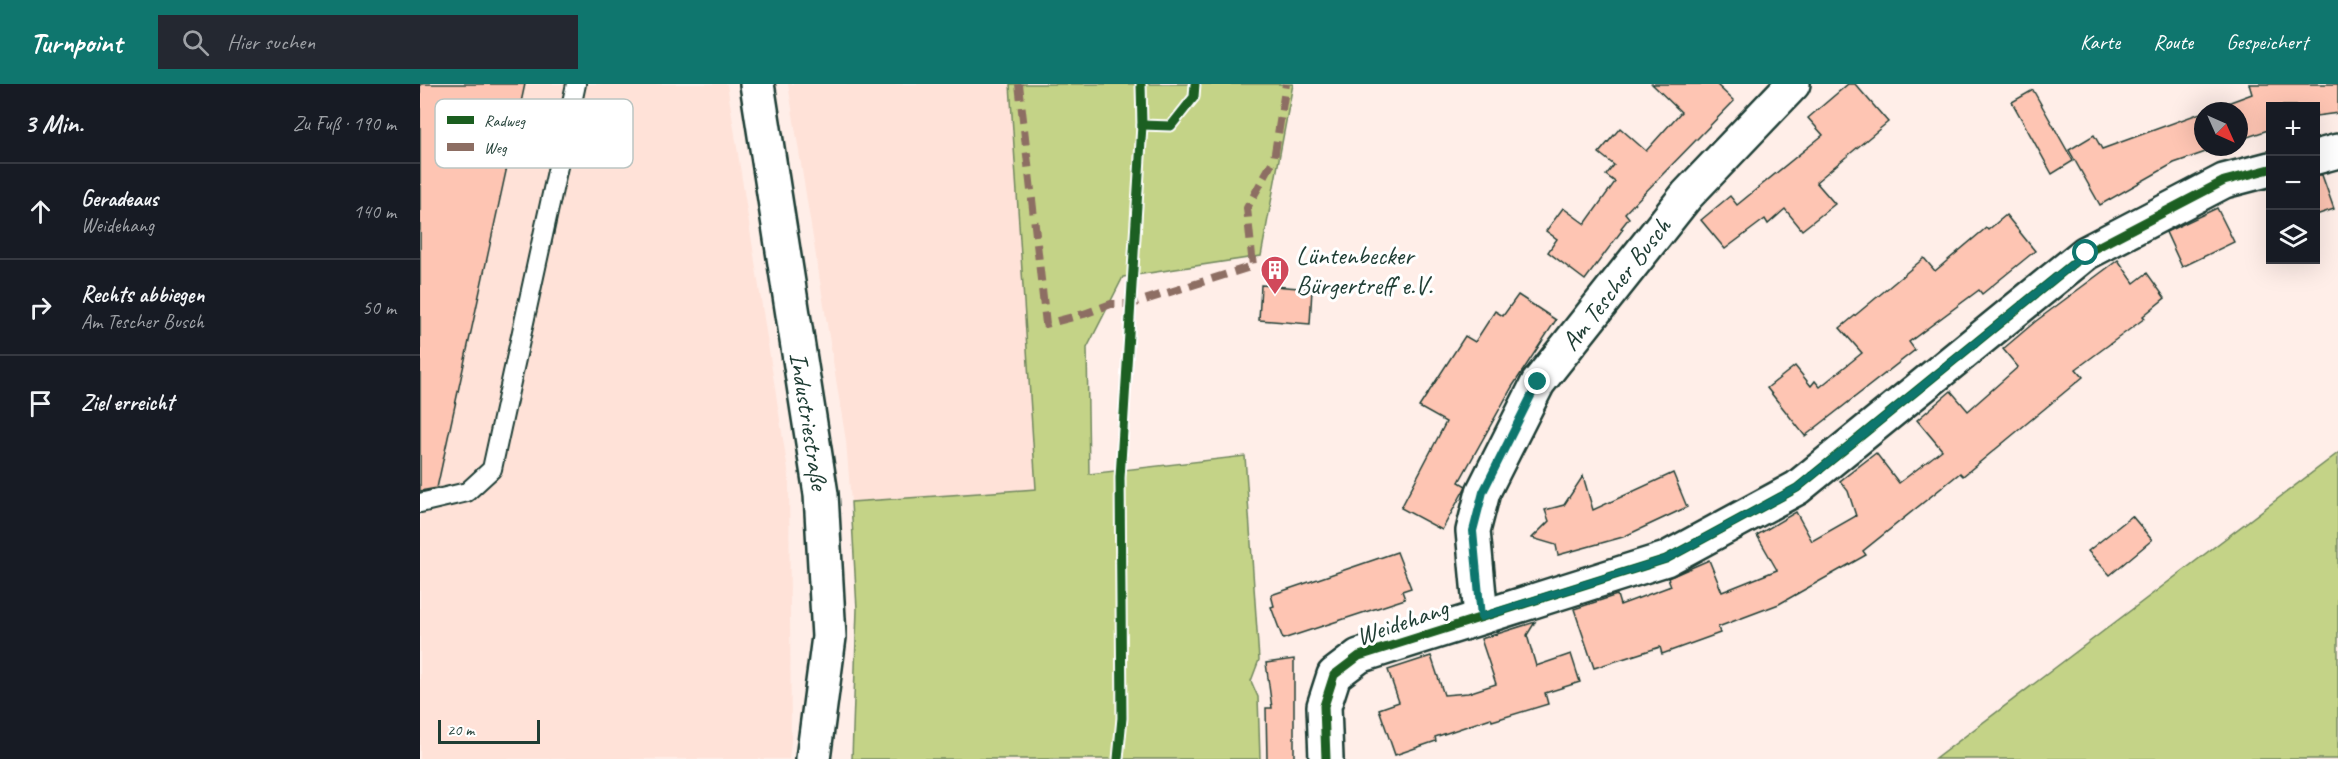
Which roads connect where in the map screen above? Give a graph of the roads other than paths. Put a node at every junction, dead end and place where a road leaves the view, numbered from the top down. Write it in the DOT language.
graph roads {
  1 [pos="576,84"];
  2 [pos="758,84"];
  3 [pos="1793,84"];
  4 [pos="573,99"];
  5 [pos="2338,151"];
  6 [pos="2320,156"];
  7 [pos="558,168"];
  8 [pos="2266,169"];
  9 [pos="420,503"];
  10 [pos="1481,617"];
  11 [pos="813,759"];
  12 [pos="1326,759"];
  1 -- 4 [label="lane"];
  2 -- 11 [label="street, Industriestraße"];
  3 -- 10 [label="street, Am Tescher Busch"];
  5 -- 6 [label="street"];
  7 -- 9 [label="lane"];
  8 -- 10 [label="street, Weidehang"];
  10 -- 12 [label="street, Weidehang"];
}
